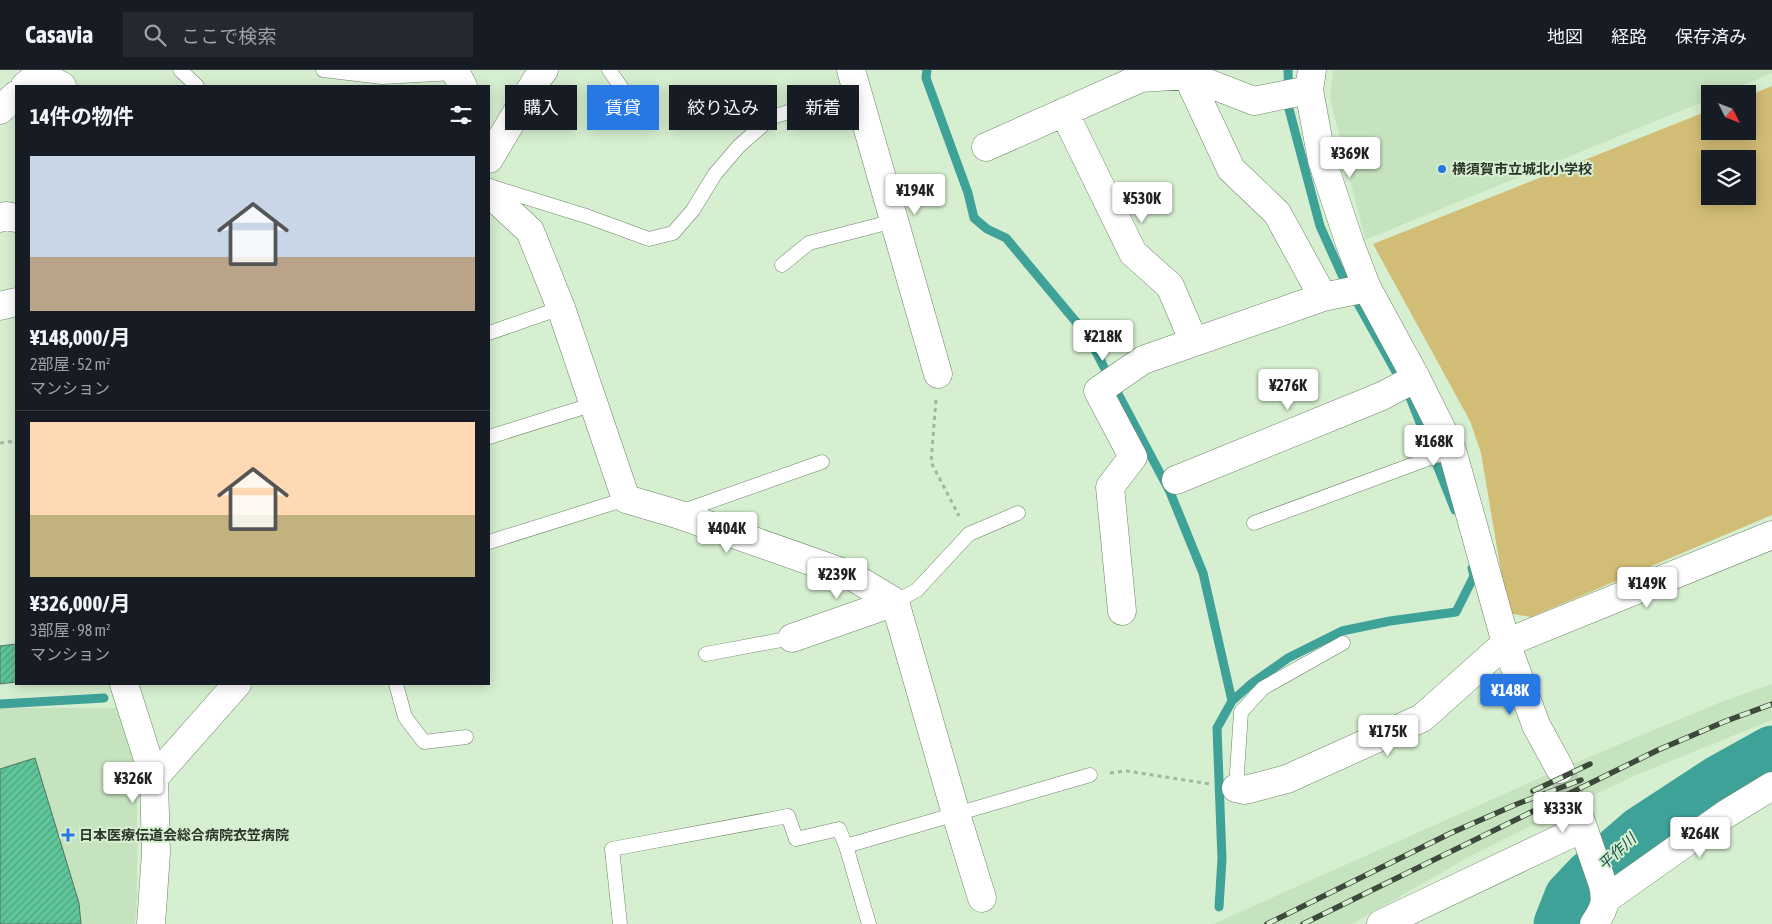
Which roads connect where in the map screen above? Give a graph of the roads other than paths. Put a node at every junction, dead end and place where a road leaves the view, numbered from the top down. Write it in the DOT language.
graph roads {
  1 [pos="180,70"];
  2 [pos="323,70"];
  3 [pos="544,70"];
  4 [pos="609,70"];
  5 [pos="1188,72"];
  6 [pos="457,76"];
  7 [pos="854,80"];
  8 [pos="1310,80"];
  9 [pos="27,85"];
  10 [pos="60,85"];
  11 [pos="196,85"];
  12 [pos="620,85"];
  13 [pos="15,96"];
  14 [pos="0,110"];
  15 [pos="1064,112"];
  16 [pos="986,148"];
  17 [pos="490,155"];
  18 [pos="490,186"];
  19 [pos="490,194"];
  20 [pos="0,218"];
  21 [pos="15,218"];
  22 [pos="894,221"];
  23 [pos="782,266"];
  24 [pos="1367,288"];
  25 [pos="1323,297"];
  26 [pos="15,302"];
  27 [pos="0,306"];
  28 [pos="561,308"];
  29 [pos="490,333"];
  30 [pos="1194,342"];
  31 [pos="938,374"];
  32 [pos="1416,378"];
  33 [pos="594,404"];
  34 [pos="490,437"];
  35 [pos="1452,450"];
  36 [pos="822,462"];
  37 [pos="1176,480"];
  38 [pos="626,499"];
  39 [pos="1018,513"];
  40 [pos="677,514"];
  41 [pos="1254,524"];
  42 [pos="1772,535"];
  43 [pos="490,542"];
  44 [pos="895,602"];
  45 [pos="1122,612"];
  46 [pos="792,638"];
  47 [pos="1343,643"];
  48 [pos="1506,643"];
  49 [pos="706,654"];
  50 [pos="124,685"];
  51 [pos="236,685"];
  52 [pos="396,685"];
  53 [pos="466,737"];
  54 [pos="1560,769"];
  55 [pos="1090,775"];
  56 [pos="154,778"];
  57 [pos="1772,786"];
  58 [pos="1236,788"];
  59 [pos="956,814"];
  60 [pos="846,846"];
  61 [pos="1605,892"];
  62 [pos="982,898"];
  63 [pos="151,924"];
  64 [pos="620,924"];
  65 [pos="869,924"];
  66 [pos="1381,924"];
  67 [pos="1594,924"];
  1 -- 11 [label="lane"];
  2 -- 6 [label="lane"];
  3 -- 17 [label="street"];
  4 -- 12 [label="lane"];
  5 -- 8 [label="street"];
  5 -- 15 [label="street"];
  5 -- 25 [label="street"];
  7 -- 18 [label="lane"];
  7 -- 22 [label="street"];
  8 -- 24 [label="street"];
  9 -- 10 [label="street"];
  13 -- 14 [label="street"];
  15 -- 16 [label="street"];
  15 -- 30 [label="street"];
  19 -- 28 [label="street"];
  20 -- 21 [label="street"];
  22 -- 23 [label="lane"];
  22 -- 31 [label="street"];
  24 -- 25 [label="street"];
  24 -- 32 [label="street"];
  25 -- 30 [label="street"];
  26 -- 27 [label="street"];
  28 -- 29 [label="lane"];
  28 -- 33 [label="street"];
  30 -- 45 [label="street"];
  32 -- 35 [label="street"];
  32 -- 37 [label="street"];
  33 -- 34 [label="lane"];
  33 -- 38 [label="street"];
  35 -- 41 [label="lane"];
  35 -- 48 [label="street"];
  36 -- 40 [label="lane"];
  38 -- 40 [label="street"];
  38 -- 43 [label="lane"];
  39 -- 44 [label="lane"];
  40 -- 44 [label="street"];
  42 -- 48 [label="street"];
  44 -- 46 [label="street"];
  44 -- 59 [label="street"];
  46 -- 49 [label="lane"];
  47 -- 58 [label="lane"];
  48 -- 54 [label="street"];
  48 -- 58 [label="street"];
  50 -- 56 [label="street"];
  51 -- 56 [label="street"];
  52 -- 53 [label="lane"];
  55 -- 59 [label="lane"];
  56 -- 63 [label="street"];
  57 -- 61 [label="street"];
  59 -- 60 [label="lane"];
  59 -- 62 [label="street"];
  60 -- 64 [label="lane"];
  60 -- 65 [label="lane"];
  61 -- 66 [label="street"];
  61 -- 67 [label="street"];
}
